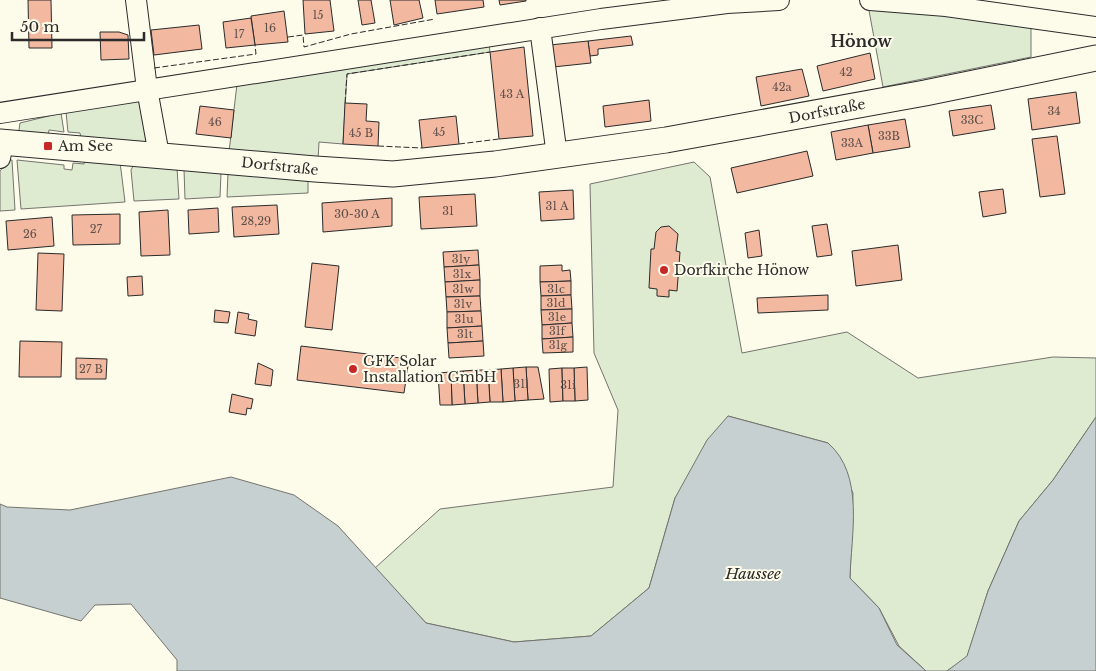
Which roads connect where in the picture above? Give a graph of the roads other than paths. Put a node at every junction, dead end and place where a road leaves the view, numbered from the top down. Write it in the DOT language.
graph roads {
  1 [pos="136,0"];
  2 [pos="779,0"];
  3 [pos="870,0"];
  4 [pos="1096,27"];
  5 [pos="540,28"];
  6 [pos="1096,58"];
  7 [pos="147,89"];
  8 [pos="0,113"];
  9 [pos="1,148"];
  10 [pos="159,155"];
  11 [pos="557,156"];
  1 -- 7 [label="street"];
  2 -- 5 [label="street"];
  3 -- 4 [label="street"];
  5 -- 7 [label="street"];
  5 -- 11 [label="street"];
  6 -- 11 [label="main road, Dorfstraße"];
  7 -- 8 [label="street"];
  7 -- 10 [label="street"];
  9 -- 10 [label="main road, Dorfstraße"];
  10 -- 11 [label="main road, Dorfstraße"];
}
